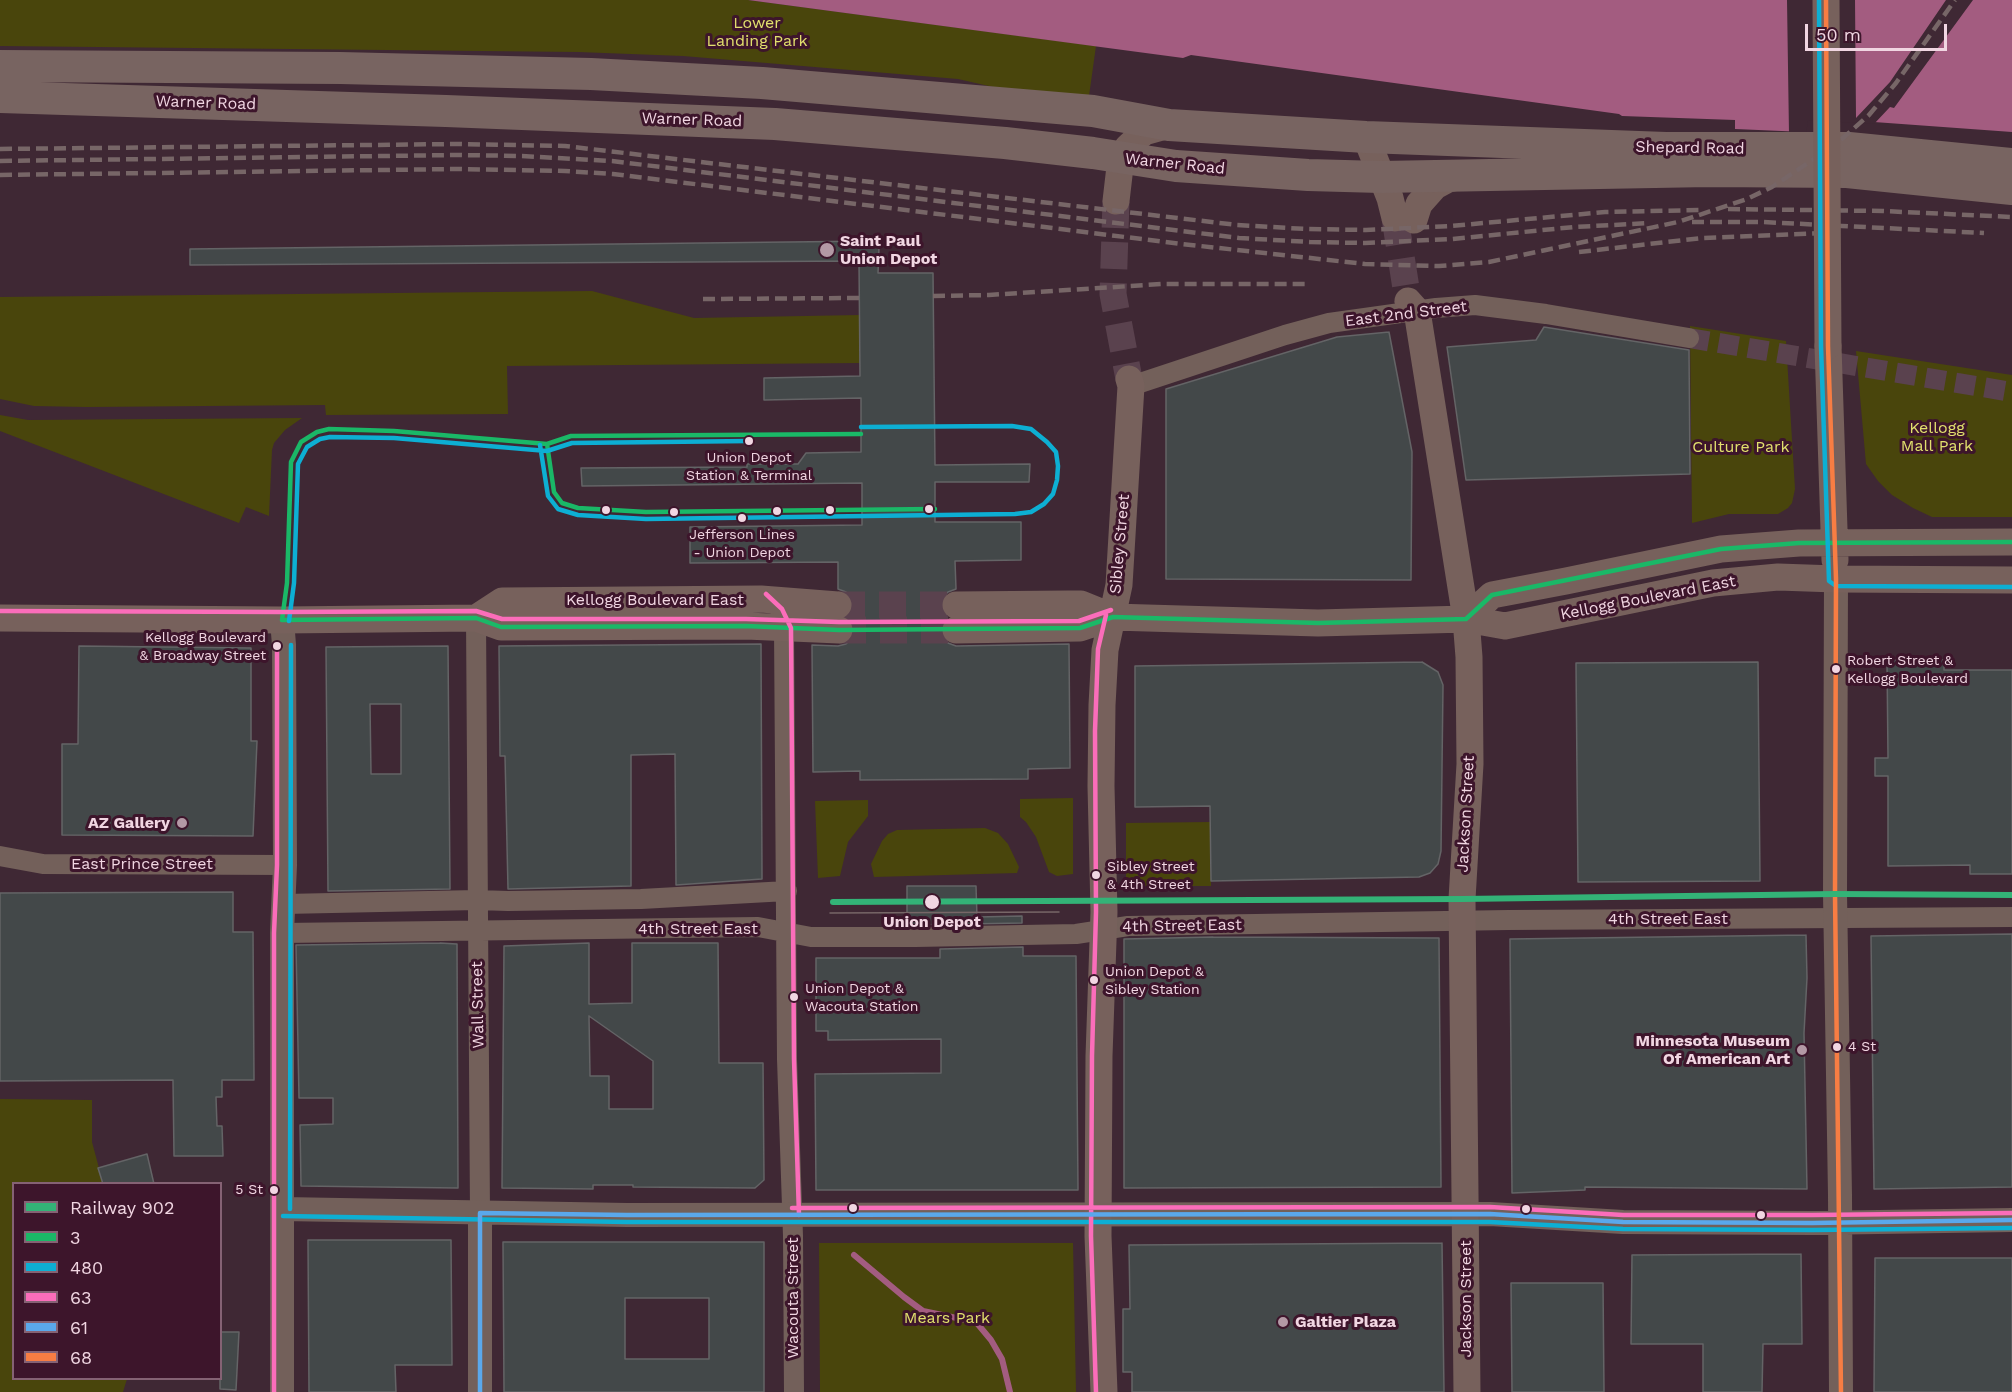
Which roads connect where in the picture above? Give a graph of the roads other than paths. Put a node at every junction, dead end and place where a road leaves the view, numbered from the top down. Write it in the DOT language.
graph roads {
  1 [pos="1826,0"];
  2 [pos="0,66"];
  3 [pos="0,97"];
  4 [pos="1169,125"];
  5 [pos="1366,137"];
  6 [pos="1122,158"];
  7 [pos="2012,164"];
  8 [pos="1468,174"];
  9 [pos="1381,177"];
  10 [pos="2012,189"];
  11 [pos="1116,201"];
  12 [pos="1416,304"];
  13 [pos="1689,338"];
  14 [pos="1130,383"];
  15 [pos="2012,542"];
  16 [pos="1834,543"];
  17 [pos="1836,579"];
  18 [pos="2012,580"];
  19 [pos="760,599"];
  20 [pos="1113,616"];
  21 [pos="956,617"];
  22 [pos="0,618"];
  23 [pos="476,618"];
  24 [pos="1466,619"];
  25 [pos="282,620"];
  26 [pos="784,627"];
  27 [pos="0,856"];
  28 [pos="285,865"];
  29 [pos="787,891"];
  30 [pos="477,900"];
  31 [pos="284,904"];
  32 [pos="1835,917"];
  33 [pos="2012,917"];
  34 [pos="1462,922"];
  35 [pos="1104,929"];
  36 [pos="477,932"];
  37 [pos="787,932"];
  38 [pos="282,933"];
  39 [pos="283,1209"];
  40 [pos="480,1213"];
  41 [pos="792,1215"];
  42 [pos="1099,1215"];
  43 [pos="1466,1215"];
  44 [pos="2012,1220"];
  45 [pos="1839,1222"];
  46 [pos="282,1392"];
  47 [pos="480,1392"];
  48 [pos="794,1392"];
  49 [pos="1104,1392"];
  50 [pos="1467,1392"];
  51 [pos="1840,1392"];
  1 -- 16 [label="main road, bridge"];
  2 -- 4 [label="highway"];
  3 -- 6 [label="highway, Warner Road"];
  4 -- 5 [label="highway"];
  4 -- 6 [label="main road"];
  5 -- 7 [label="highway, Shepard Road"];
  5 -- 9 [label="main road"];
  6 -- 9 [label="highway, Warner Road"];
  6 -- 11 [label="main road"];
  8 -- 9 [label="highway, Shepard Road"];
  8 -- 9 [label="main road"];
  8 -- 10 [label="highway, Shepard Road"];
  12 -- 13 [label="street, East 2nd Street"];
  12 -- 14 [label="street, East 2nd Street"];
  12 -- 24 [label="main road, Jackson Street"];
  14 -- 20 [label="main road, Sibley Street"];
  15 -- 16 [label="main road, Kellogg Boulevard East"];
  16 -- 17 [label="main road"];
  16 -- 24 [label="main road, Kellogg Boulevard East"];
  17 -- 18 [label="main road, Kellogg Boulevard East"];
  17 -- 24 [label="main road, Kellogg Boulevard East"];
  17 -- 32 [label="street"];
  19 -- 23 [label="main road, Kellogg Boulevard East"];
  19 -- 26 [label="street"];
  19 -- 26 [label="main road, Kellogg Boulevard East"];
  20 -- 21 [label="main road, Kellogg Boulevard East"];
  20 -- 24 [label="main road, Kellogg Boulevard East"];
  20 -- 35 [label="main road, Sibley Street"];
  22 -- 25 [label="main road, Kellogg Boulevard East"];
  23 -- 25 [label="main road, Kellogg Boulevard East"];
  23 -- 26 [label="main road, Kellogg Boulevard East"];
  23 -- 30 [label="street, Wall Street"];
  24 -- 34 [label="main road, Jackson Street"];
  25 -- 28 [label="street"];
  26 -- 29 [label="street, Wacouta Street"];
  27 -- 28 [label="street, East Prince Street"];
  28 -- 31 [label="street"];
  29 -- 30 [label="street, 4th Street East"];
  29 -- 37 [label="street, Wacouta Street"];
  30 -- 31 [label="street, 4th Street East"];
  30 -- 36 [label="street, Wall Street"];
  31 -- 38 [label="street"];
  32 -- 33 [label="street, 4th Street East"];
  32 -- 34 [label="street, 4th Street East"];
  32 -- 45 [label="street"];
  34 -- 35 [label="street, 4th Street East"];
  34 -- 43 [label="main road, Jackson Street"];
  35 -- 37 [label="street, 4th Street East"];
  35 -- 42 [label="main road, Sibley Street"];
  36 -- 37 [label="street, 4th Street East"];
  36 -- 38 [label="street, 4th Street East"];
  36 -- 40 [label="street, Wall Street"];
  37 -- 41 [label="street, Wacouta Street"];
  38 -- 39 [label="street"];
  39 -- 40 [label="street"];
  39 -- 46 [label="street"];
  40 -- 41 [label="street"];
  40 -- 47 [label="street, Wall Street"];
  41 -- 42 [label="street"];
  41 -- 48 [label="street, Wacouta Street"];
  42 -- 43 [label="street"];
  42 -- 49 [label="main road, Sibley Street"];
  43 -- 45 [label="street"];
  43 -- 50 [label="main road, Jackson Street"];
  44 -- 45 [label="street"];
  45 -- 51 [label="street"];
}
